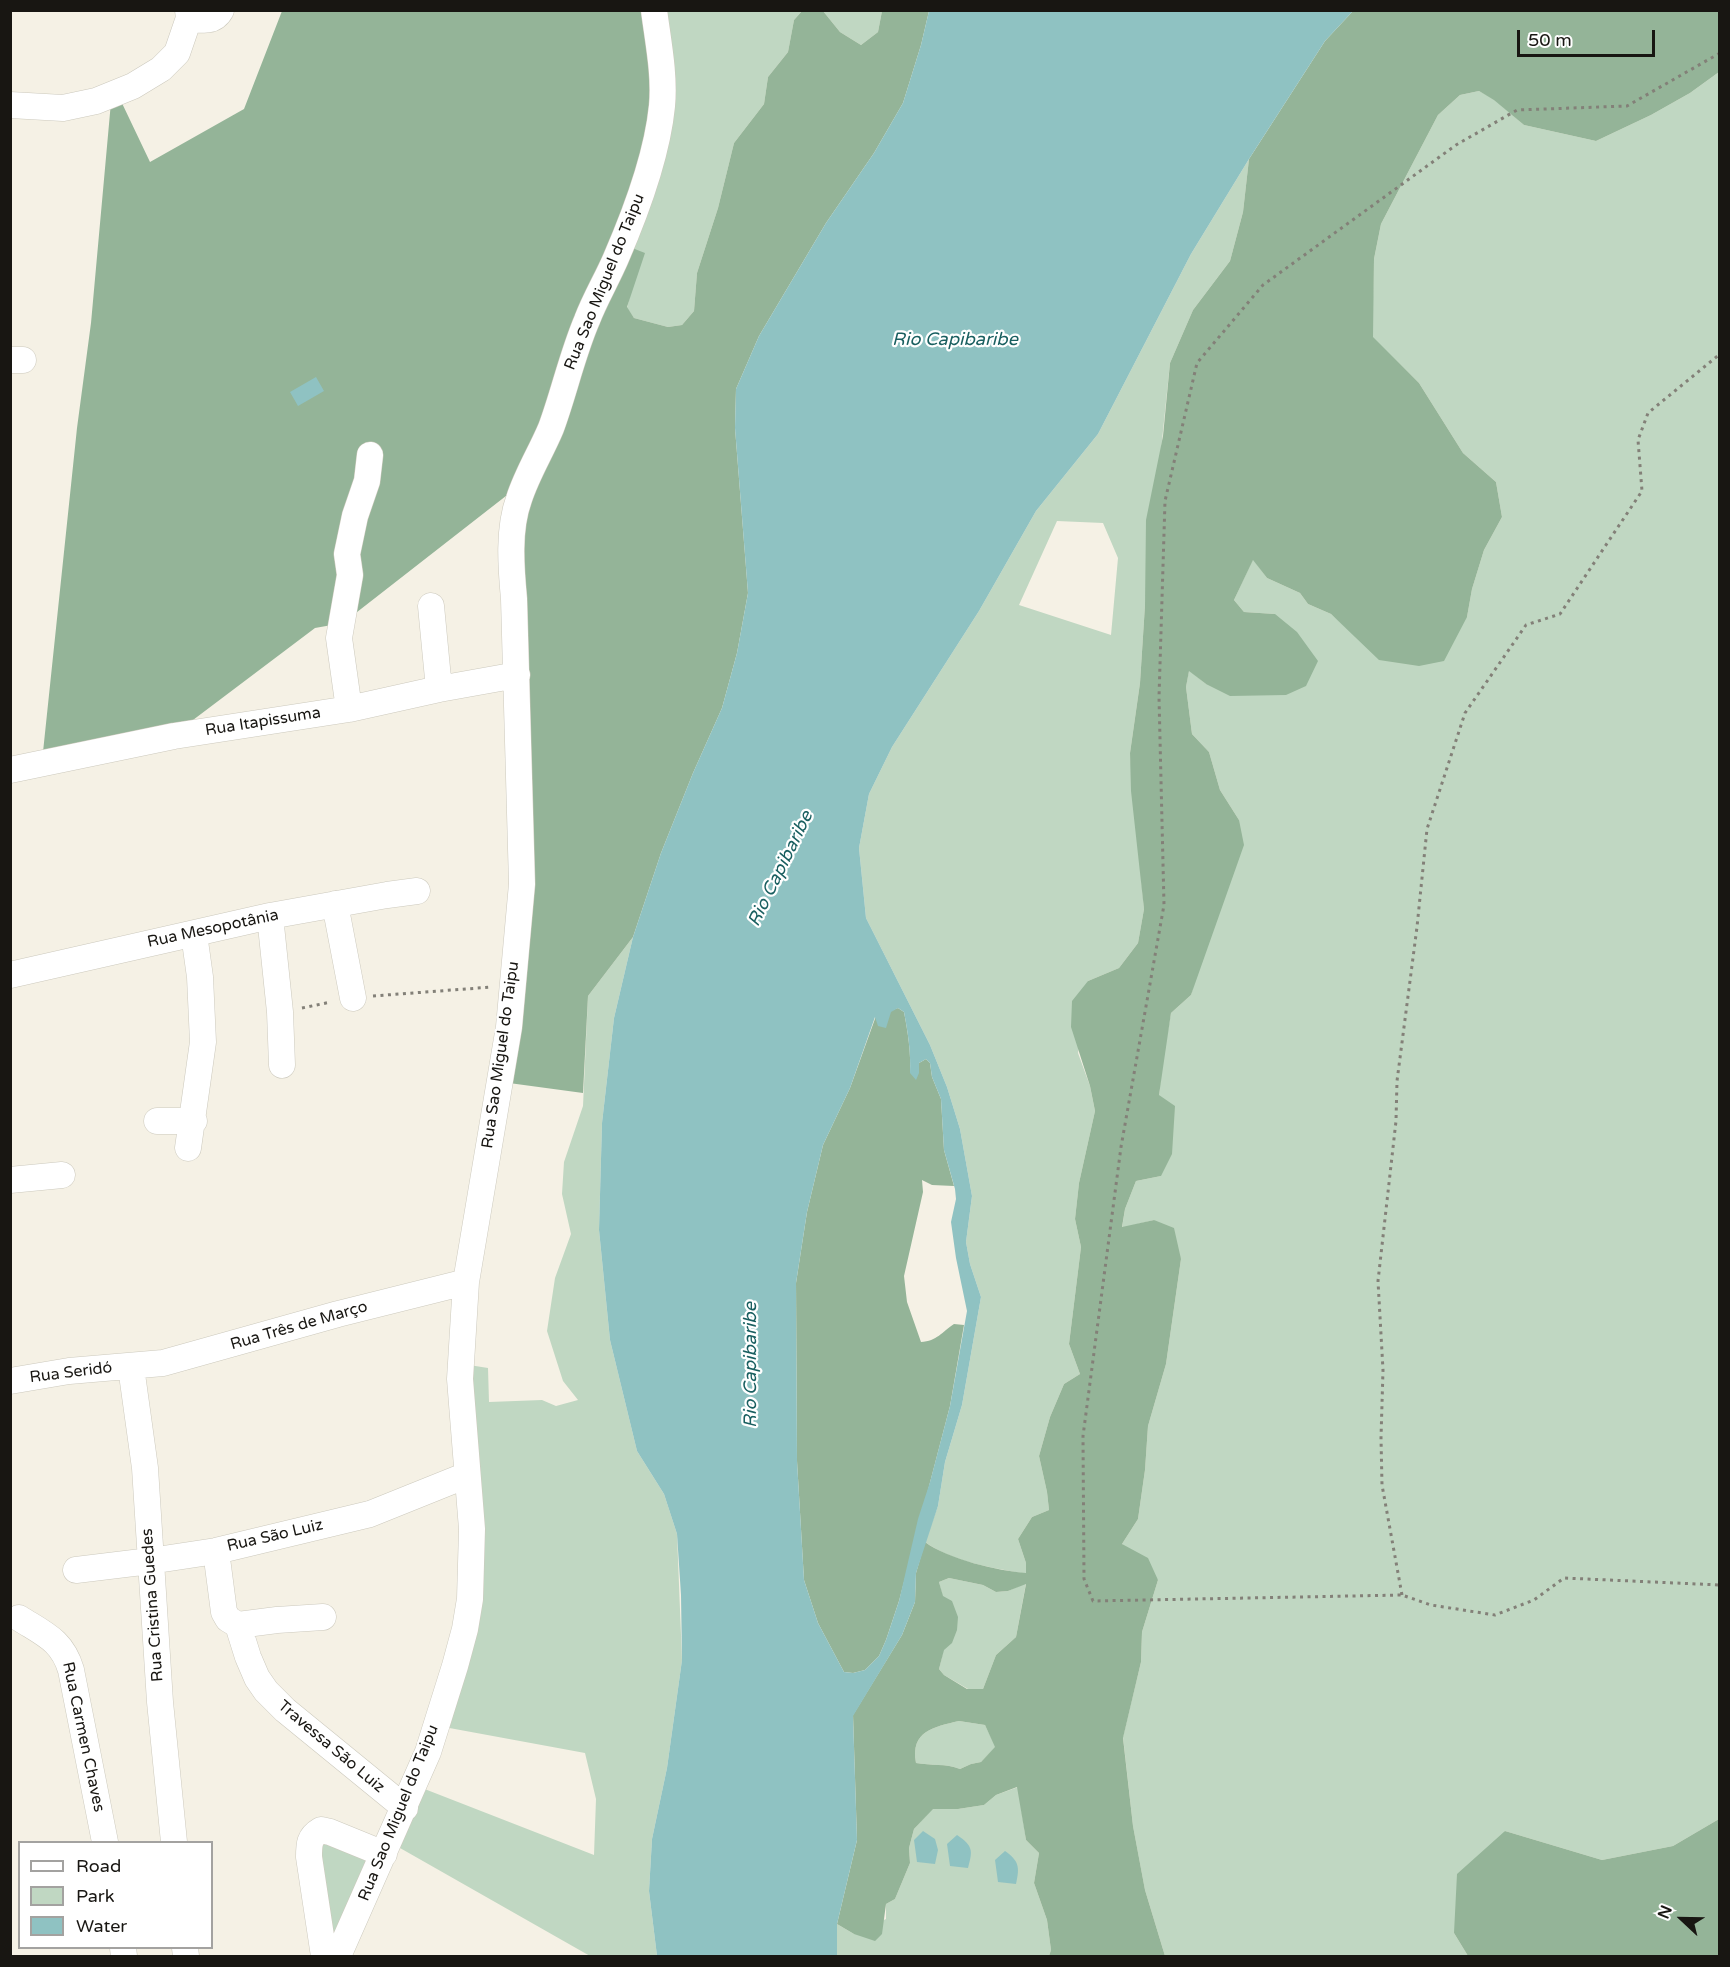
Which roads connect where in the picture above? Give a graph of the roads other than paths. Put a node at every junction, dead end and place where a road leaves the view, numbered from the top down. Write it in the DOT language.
graph roads {
  1 [pos="221,10"];
  2 [pos="654,10"];
  3 [pos="189,14"];
  4 [pos="10,105"];
  5 [pos="370,455"];
  6 [pos="431,606"];
  7 [pos="516,675"];
  8 [pos="439,689"];
  9 [pos="349,709"];
  10 [pos="10,770"];
  11 [pos="417,891"];
  12 [pos="335,904"];
  13 [pos="270,916"];
  14 [pos="194,934"];
  15 [pos="10,975"];
  16 [pos="353,998"];
  17 [pos="282,1065"];
  18 [pos="157,1121"];
  19 [pos="194,1121"];
  20 [pos="188,1148"];
  21 [pos="62,1175"];
  22 [pos="10,1180"];
  23 [pos="466,1282"];
  24 [pos="131,1367"];
  25 [pos="10,1381"];
  26 [pos="467,1475"];
  27 [pos="216,1551"];
  28 [pos="150,1561"];
  29 [pos="76,1570"];
  30 [pos="323,1617"];
  31 [pos="20,1618"];
  32 [pos="238,1625"];
  33 [pos="405,1808"];
  34 [pos="105,1841"];
  35 [pos="174,1841"];
  36 [pos="384,1854"];
  37 [pos="324,1956"];
  38 [pos="338,1956"];
  1 -- 3 [label="street"];
  2 -- 7 [label="street, Rua Sao Miguel do Taipu"];
  3 -- 4 [label="street"];
  5 -- 9 [label="street"];
  6 -- 8 [label="street"];
  7 -- 8 [label="street, Rua Itapissuma"];
  7 -- 23 [label="street, Rua Sao Miguel do Taipu"];
  8 -- 9 [label="street, Rua Itapissuma"];
  9 -- 10 [label="street, Rua Itapissuma"];
  11 -- 12 [label="street, Rua Mesopotânia"];
  12 -- 13 [label="street, Rua Mesopotânia"];
  12 -- 16 [label="street"];
  13 -- 14 [label="street, Rua Mesopotânia"];
  13 -- 17 [label="street"];
  14 -- 15 [label="street, Rua Mesopotânia"];
  14 -- 19 [label="street"];
  18 -- 19 [label="street"];
  19 -- 20 [label="street"];
  21 -- 22 [label="street"];
  23 -- 24 [label="street, Rua Três de Março"];
  23 -- 26 [label="street, Rua Sao Miguel do Taipu"];
  24 -- 25 [label="street, Rua Seridó"];
  24 -- 28 [label="street, Rua Cristina Guedes"];
  26 -- 27 [label="street, Rua São Luiz"];
  26 -- 33 [label="street, Rua Sao Miguel do Taipu"];
  27 -- 28 [label="street, Rua São Luiz"];
  27 -- 32 [label="street, Travessa São Luiz"];
  28 -- 29 [label="street, Rua São Luiz"];
  28 -- 35 [label="street, Rua Cristina Guedes"];
  30 -- 32 [label="street"];
  31 -- 34 [label="street, Rua Carmen Chaves"];
  32 -- 33 [label="street, Travessa São Luiz"];
  33 -- 36 [label="street, Rua Sao Miguel do Taipu"];
  36 -- 37 [label="street"];
  36 -- 38 [label="street, Rua Sao Miguel do Taipu"];
}
